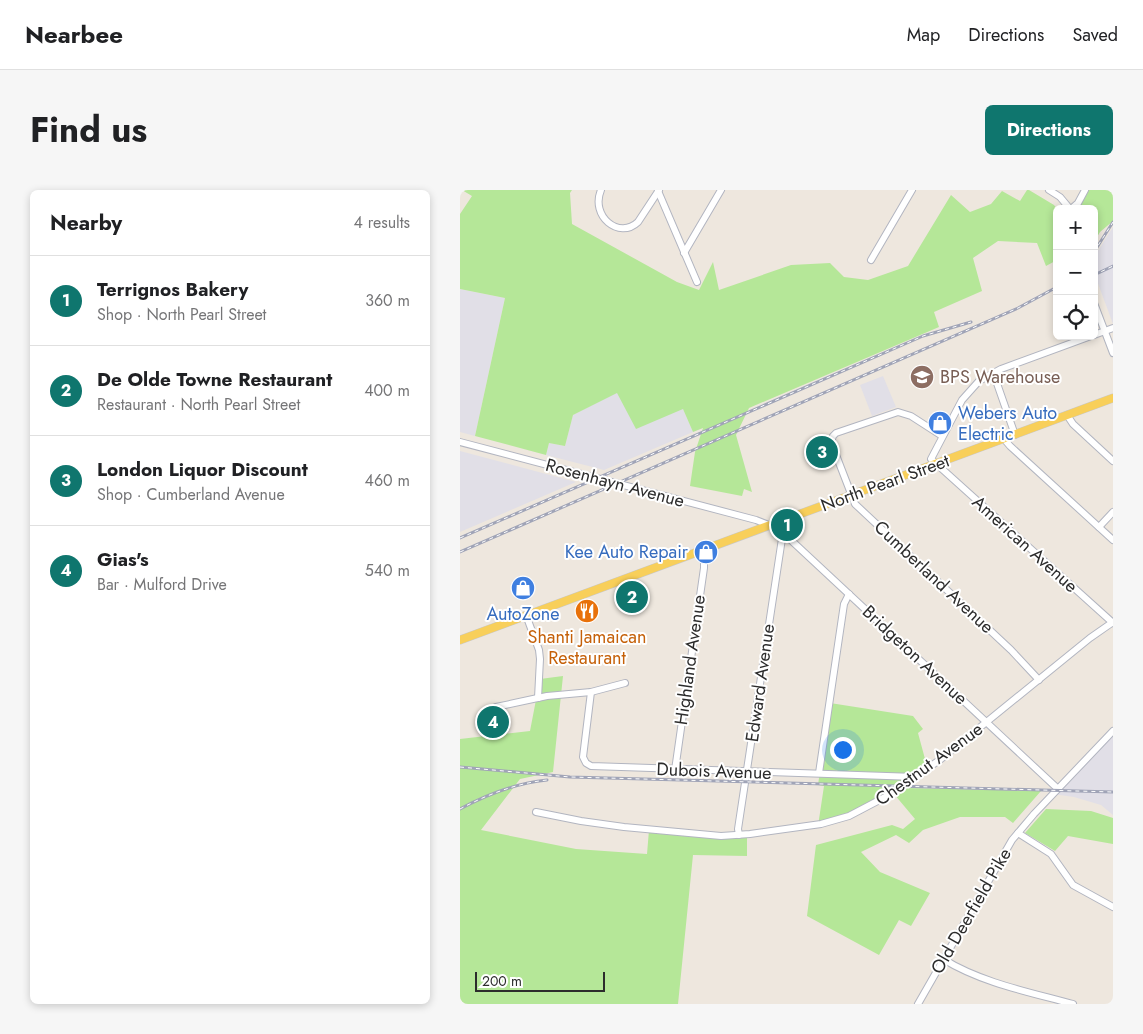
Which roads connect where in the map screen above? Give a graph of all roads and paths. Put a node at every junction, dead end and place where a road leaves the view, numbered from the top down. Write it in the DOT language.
graph roads {
  1 [pos="601,190"];
  2 [pos="658,190"];
  3 [pos="721,190"];
  4 [pos="912,190"];
  5 [pos="1049,190"];
  6 [pos="1085,190"];
  7 [pos="1067,205"];
  8 [pos="1076,205"];
  9 [pos="684,253"];
  10 [pos="871,260"];
  11 [pos="697,282"];
  12 [pos="1098,313"];
  13 [pos="1113,328"];
  14 [pos="1105,331"];
  15 [pos="1098,334"];
  16 [pos="1081,340"];
  17 [pos="1113,353"];
  18 [pos="993,372"];
  19 [pos="1113,398"];
  20 [pos="1068,415"];
  21 [pos="1015,435"];
  22 [pos="942,436"];
  23 [pos="1004,439"];
  24 [pos="460,442"];
  25 [pos="1113,461"];
  26 [pos="937,464"];
  27 [pos="851,495"];
  28 [pos="1113,512"];
  29 [pos="771,525"];
  30 [pos="1099,527"];
  31 [pos="783,532"];
  32 [pos="1113,540"];
  33 [pos="704,550"];
  34 [pos="848,594"];
  35 [pos="526,616"];
  36 [pos="1113,622"];
  37 [pos="460,640"];
  38 [pos="1039,680"];
  39 [pos="625,683"];
  40 [pos="591,692"];
  41 [pos="538,698"];
  42 [pos="496,707"];
  43 [pos="987,722"];
  44 [pos="1113,732"];
  45 [pos="675,770"];
  46 [pos="747,772"];
  47 [pos="819,774"];
  48 [pos="916,777"];
  49 [pos="1058,788"];
  50 [pos="536,812"];
  51 [pos="1018,833"];
  52 [pos="739,835"];
  53 [pos="1113,907"];
  54 [pos="943,959"];
  55 [pos="918,1004"];
  56 [pos="1073,1004"];
  1 -- 2 [label="street"];
  2 -- 9 [label="street"];
  3 -- 9 [label="street"];
  4 -- 10 [label="street"];
  5 -- 7 [label="street"];
  6 -- 8 [label="street"];
  9 -- 11 [label="street"];
  12 -- 14 [label="street"];
  13 -- 14 [label="street"];
  14 -- 15 [label="street"];
  14 -- 17 [label="street"];
  16 -- 18 [label="street"];
  18 -- 21 [label="street"];
  18 -- 22 [label="street"];
  19 -- 20 [label="main road, North Pearl Street"];
  20 -- 21 [label="main road, North Pearl Street"];
  20 -- 25 [label="street"];
  21 -- 23 [label="main road, North Pearl Street"];
  22 -- 26 [label="street"];
  22 -- 27 [label="street, Cumberland Avenue"];
  23 -- 26 [label="main road, North Pearl Street"];
  23 -- 30 [label="street"];
  24 -- 29 [label="street, Rosenhayn Avenue"];
  26 -- 27 [label="main road, North Pearl Street"];
  26 -- 36 [label="street, American Avenue"];
  27 -- 29 [label="main road, North Pearl Street"];
  27 -- 38 [label="street, Cumberland Avenue"];
  28 -- 30 [label="street"];
  29 -- 31 [label="street, Bridgeton Avenue"];
  29 -- 33 [label="main road, North Pearl Street"];
  30 -- 32 [label="street"];
  31 -- 34 [label="street, Bridgeton Avenue"];
  31 -- 46 [label="street, Edward Avenue"];
  33 -- 35 [label="main road, North Pearl Street"];
  33 -- 45 [label="street, Highland Avenue"];
  34 -- 43 [label="street, Bridgeton Avenue"];
  34 -- 47 [label="street"];
  35 -- 37 [label="main road, North Pearl Street"];
  35 -- 41 [label="street"];
  36 -- 38 [label="street, Chestnut Avenue"];
  38 -- 43 [label="street, Chestnut Avenue"];
  39 -- 40 [label="street"];
  40 -- 41 [label="street"];
  40 -- 45 [label="street, Dubois Avenue"];
  41 -- 42 [label="street"];
  43 -- 48 [label="street, Chestnut Avenue"];
  43 -- 49 [label="street, Bridgeton Avenue"];
  44 -- 49 [label="street, Old Deerfield Pike"];
  45 -- 46 [label="street, Dubois Avenue"];
  46 -- 47 [label="street, Dubois Avenue"];
  46 -- 52 [label="street, Edward Avenue"];
  47 -- 48 [label="street, Dubois Avenue"];
  48 -- 52 [label="street, Chestnut Avenue"];
  49 -- 51 [label="street, Old Deerfield Pike"];
  50 -- 52 [label="street, Chestnut Avenue"];
  51 -- 53 [label="street"];
  51 -- 54 [label="street, Old Deerfield Pike"];
  54 -- 55 [label="street, Old Deerfield Pike"];
  54 -- 56 [label="street"];
}
